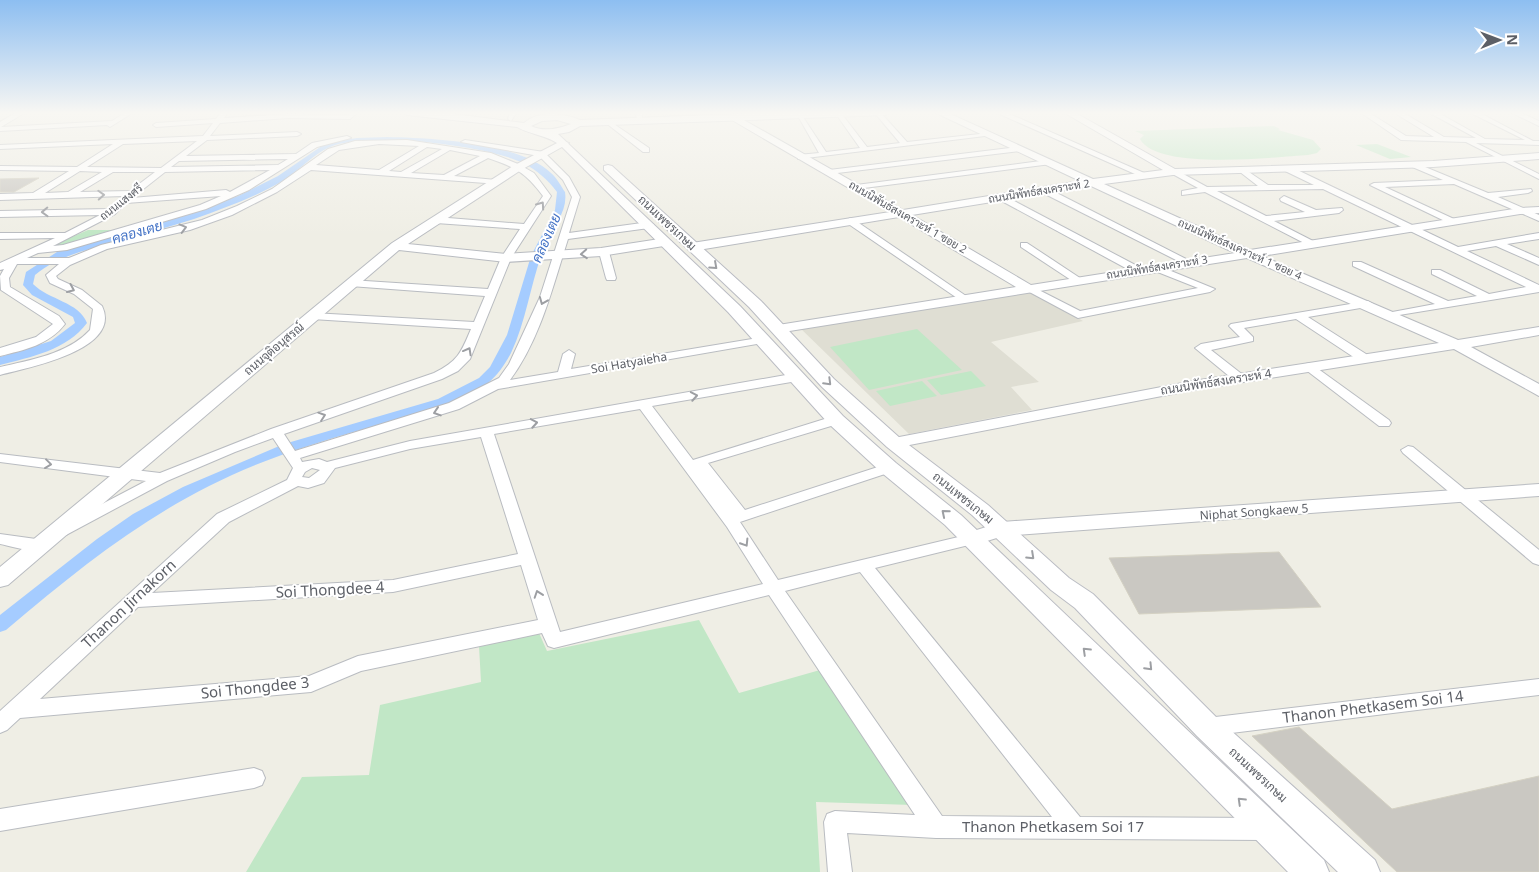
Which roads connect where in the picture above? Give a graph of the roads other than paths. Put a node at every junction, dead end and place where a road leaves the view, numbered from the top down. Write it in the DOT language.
graph roads {
  1 [pos="23,153"];
  2 [pos="105,153"];
  3 [pos="184,153"];
  4 [pos="306,153"];
  5 [pos="328,153"];
  6 [pos="413,153"];
  7 [pos="440,153"];
  8 [pos="475,153"];
  9 [pos="533,153"];
  10 [pos="584,153"];
  11 [pos="795,153"];
  12 [pos="834,153"];
  13 [pos="988,153"];
  14 [pos="1027,153"];
  15 [pos="1093,153"];
  16 [pos="1139,153"];
  17 [pos="1489,153"];
  18 [pos="541,154"];
  19 [pos="824,154"];
  20 [pos="488,155"];
  21 [pos="300,156"];
  22 [pos="1539,156"];
  23 [pos="802,157"];
  24 [pos="175,159"];
  25 [pos="1501,159"];
  26 [pos="1048,162"];
  27 [pos="1413,164"];
  28 [pos="0,166"];
  29 [pos="283,167"];
  30 [pos="309,167"];
  31 [pos="82,168"];
  32 [pos="517,168"];
  33 [pos="1286,168"];
  34 [pos="112,169"];
  35 [pos="162,170"];
  36 [pos="1243,170"];
  37 [pos="382,172"];
  38 [pos="829,172"];
  39 [pos="1173,172"];
  40 [pos="404,174"];
  41 [pos="1147,176"];
  42 [pos="1539,177"];
  43 [pos="444,178"];
  44 [pos="496,182"];
  45 [pos="1454,182"];
  46 [pos="616,183"];
  47 [pos="1094,183"];
  48 [pos="856,187"];
  49 [pos="1265,187"];
  50 [pos="1324,187"];
  51 [pos="1042,188"];
  52 [pos="1207,189"];
  53 [pos="1528,191"];
  54 [pos="1185,192"];
  55 [pos="132,193"];
  56 [pos="227,193"];
  57 [pos="1486,196"];
  58 [pos="0,197"];
  59 [pos="33,197"];
  60 [pos="66,197"];
  61 [pos="1001,197"];
  62 [pos="1284,199"];
  63 [pos="124,200"];
  64 [pos="1339,210"];
  65 [pos="1539,210"];
  66 [pos="1520,211"];
  67 [pos="112,212"];
  68 [pos="901,213"];
  69 [pos="1316,213"];
  70 [pos="0,214"];
  71 [pos="1539,218"];
  72 [pos="1266,219"];
  73 [pos="436,220"];
  74 [pos="850,221"];
  75 [pos="1452,221"];
  76 [pos="649,225"];
  77 [pos="525,227"];
  78 [pos="1407,228"];
  79 [pos="69,235"];
  80 [pos="0,236"];
  81 [pos="1539,236"];
  82 [pos="563,237"];
  83 [pos="666,242"];
  84 [pos="1310,243"];
  85 [pos="1497,243"];
  86 [pos="1024,245"];
  87 [pos="396,246"];
  88 [pos="692,247"];
  89 [pos="37,250"];
  90 [pos="1456,250"];
  91 [pos="604,252"];
  92 [pos="1246,252"];
  93 [pos="559,255"];
  94 [pos="506,258"];
  95 [pos="0,261"];
  96 [pos="13,261"];
  97 [pos="64,261"];
  98 [pos="1187,262"];
  99 [pos="1539,262"];
  100 [pos="1357,264"];
  101 [pos="0,267"];
  102 [pos="1154,267"];
  103 [pos="1137,270"];
  104 [pos="1436,272"];
  105 [pos="611,278"];
  106 [pos="1078,280"];
  107 [pos="350,283"];
  108 [pos="1027,288"];
  109 [pos="1538,288"];
  110 [pos="1210,289"];
  111 [pos="493,293"];
  112 [pos="1488,297"];
  113 [pos="964,298"];
  114 [pos="755,304"];
  115 [pos="1368,304"];
  116 [pos="1446,305"];
  117 [pos="734,309"];
  118 [pos="1391,315"];
  119 [pos="312,316"];
  120 [pos="1298,316"];
  121 [pos="479,326"];
  122 [pos="1539,331"];
  123 [pos="770,335"];
  124 [pos="1459,346"];
  125 [pos="0,352"];
  126 [pos="569,354"];
  127 [pos="1362,358"];
  128 [pos="1310,367"];
  129 [pos="0,371"];
  130 [pos="563,375"];
  131 [pos="797,377"];
  132 [pos="1239,378"];
  133 [pos="495,386"];
  134 [pos="1539,391"];
  135 [pos="644,405"];
  136 [pos="836,420"];
  137 [pos="1384,422"];
  138 [pos="486,432"];
  139 [pos="278,434"];
  140 [pos="894,443"];
  141 [pos="1408,450"];
  142 [pos="0,458"];
  143 [pos="889,468"];
  144 [pos="125,472"];
  145 [pos="298,473"];
  146 [pos="162,478"];
  147 [pos="1539,490"];
  148 [pos="1465,496"];
  149 [pos="1002,529"];
  150 [pos="971,539"];
  151 [pos="0,540"];
  152 [pos="39,545"];
  153 [pos="526,558"];
  154 [pos="1539,559"];
  155 [pos="864,566"];
  156 [pos="0,579"];
  157 [pos="774,588"];
  158 [pos="132,601"];
  159 [pos="551,633"];
  160 [pos="1539,687"];
  161 [pos="15,710"];
  162 [pos="0,724"];
  163 [pos="1207,727"];
  164 [pos="254,778"];
  165 [pos="0,820"];
  166 [pos="1072,826"];
  167 [pos="936,827"];
  168 [pos="1270,829"];
  169 [pos="840,872"];
  170 [pos="1312,872"];
  171 [pos="1363,872"];
  1 -- 28 [label="street"];
  2 -- 31 [label="street"];
  3 -- 24 [label="street, ถนนเเสงศรี"];
  4 -- 21 [label="street"];
  5 -- 30 [label="street"];
  6 -- 37 [label="street"];
  7 -- 40 [label="street"];
  8 -- 20 [label="street"];
  9 -- 18 [label="street"];
  10 -- 46 [label="main road, ถนนเพชรเกษม"];
  11 -- 23 [label="street, ถนนนิพันธ์สงเคราะห์ 1 ซอย 2"];
  12 -- 19 [label="street"];
  13 -- 38 [label="street"];
  14 -- 26 [label="street, ถนนนิพัทธ์สงเคราะห์ 1 ซอย 4"];
  15 -- 41 [label="street"];
  16 -- 39 [label="street"];
  17 -- 25 [label="street"];
  18 -- 32 [label="street, ถนนจุติอนุสรณ์"];
  18 -- 82 [label="street"];
  19 -- 23 [label="street"];
  20 -- 32 [label="street"];
  20 -- 43 [label="street"];
  21 -- 24 [label="street"];
  21 -- 29 [label="street"];
  22 -- 25 [label="street, ถนนนิพัทธ์สงเคราะห์ 2"];
  23 -- 38 [label="street, ถนนนิพันธ์สงเคราะห์ 1 ซอย 2"];
  24 -- 35 [label="street, ถนนเเสงศรี"];
  25 -- 27 [label="street, ถนนนิพัทธ์สงเคราะห์ 2"];
  25 -- 42 [label="street"];
  26 -- 47 [label="street, ถนนนิพัทธ์สงเคราะห์ 1 ซอย 4"];
  26 -- 48 [label="street"];
  27 -- 33 [label="street, ถนนนิพัทธ์สงเคราะห์ 2"];
  27 -- 45 [label="street"];
  28 -- 31 [label="street"];
  29 -- 30 [label="street"];
  29 -- 35 [label="street"];
  29 -- 89 [label="street"];
  30 -- 37 [label="street"];
  97 -- 30 [label="street, one-way"];
  31 -- 34 [label="street"];
  31 -- 59 [label="street"];
  32 -- 44 [label="street, ถนนจุติอนุสรณ์"];
  77 -- 32 [label="street, one-way"];
  33 -- 36 [label="street, ถนนนิพัทธ์สงเคราะห์ 2"];
  33 -- 50 [label="street"];
  34 -- 35 [label="street"];
  34 -- 60 [label="street"];
  35 -- 55 [label="street, ถนนเเสงศรี"];
  36 -- 39 [label="street, ถนนนิพัทธ์สงเคราะห์ 2"];
  36 -- 49 [label="street"];
  37 -- 40 [label="street"];
  38 -- 48 [label="street, ถนนนิพันธ์สงเคราะห์ 1 ซอย 2"];
  39 -- 41 [label="street, ถนนนิพัทธ์สงเคราะห์ 2"];
  39 -- 52 [label="street"];
  40 -- 43 [label="street"];
  41 -- 47 [label="street, ถนนนิพัทธ์สงเคราะห์ 2"];
  43 -- 44 [label="street"];
  44 -- 73 [label="street, ถนนจุติอนุสรณ์"];
  45 -- 57 [label="street"];
  45 -- 75 [label="street"];
  46 -- 76 [label="main road, ถนนเพชรเกษม"];
  46 -- 88 [label="main road, ถนนเพชรเกษม"];
  47 -- 51 [label="street, ถนนนิพัทธ์สงเคราะห์ 2"];
  47 -- 92 [label="street, ถนนนิพัทธ์สงเคราะห์ 1 ซอย 4"];
  48 -- 68 [label="street, ถนนนิพันธ์สงเคราะห์ 1 ซอย 2"];
  49 -- 50 [label="street"];
  49 -- 52 [label="street"];
  50 -- 78 [label="street"];
  51 -- 61 [label="street, ถนนนิพัทธ์สงเคราะห์ 2"];
  51 -- 98 [label="street"];
  52 -- 54 [label="street"];
  52 -- 72 [label="street"];
  53 -- 57 [label="street"];
  60 -- 55 [label="street, one-way"];
  55 -- 63 [label="street, ถนนเเสงศรี"];
  56 -- 63 [label="street"];
  57 -- 66 [label="street"];
  58 -- 59 [label="street"];
  59 -- 60 [label="street"];
  61 -- 68 [label="street, ถนนนิพัทธ์สงเคราะห์ 2"];
  61 -- 103 [label="street"];
  62 -- 69 [label="street"];
  63 -- 67 [label="street, ถนนเเสงศรี"];
  64 -- 69 [label="street"];
  65 -- 66 [label="street, ถนนนิพัทธ์สงเคราะห์ 3"];
  66 -- 71 [label="street"];
  66 -- 75 [label="street, ถนนนิพัทธ์สงเคราะห์ 3"];
  67 -- 70 [label="street, one-way"];
  67 -- 79 [label="street, ถนนเเสงศรี"];
  68 -- 74 [label="street, ถนนนิพัทธ์สงเคราะห์ 2"];
  68 -- 108 [label="street, ถนนนิพันธ์สงเคราะห์ 1 ซอย 2"];
  69 -- 72 [label="street"];
  72 -- 84 [label="street"];
  73 -- 77 [label="street"];
  73 -- 87 [label="street, ถนนจุติอนุสรณ์"];
  74 -- 88 [label="street, ถนนนิพัทธ์สงเคราะห์ 2"];
  74 -- 113 [label="street"];
  75 -- 78 [label="street, ถนนนิพัทธ์สงเคราะห์ 3"];
  76 -- 82 [label="street"];
  76 -- 83 [label="main road, ถนนเพชรเกษม"];
  77 -- 94 [label="street"];
  78 -- 84 [label="street, ถนนนิพัทธ์สงเคราะห์ 3"];
  78 -- 90 [label="street"];
  79 -- 80 [label="street"];
  79 -- 89 [label="street, ถนนเเสงศรี"];
  81 -- 85 [label="street"];
  82 -- 93 [label="street"];
  83 -- 91 [label="street"];
  83 -- 117 [label="main road, ถนนเพชรเกษม"];
  84 -- 92 [label="street, ถนนนิพัทธ์สงเคราะห์ 3"];
  85 -- 90 [label="street"];
  85 -- 99 [label="street"];
  86 -- 106 [label="street"];
  87 -- 94 [label="street"];
  87 -- 107 [label="street, ถนนจุติอนุสรณ์"];
  88 -- 114 [label="main road, ถนนเพชรเกษม, one-way"];
  89 -- 96 [label="street, ถนนเเสงศรี"];
  90 -- 109 [label="street"];
  91 -- 93 [label="street, one-way"];
  91 -- 105 [label="street"];
  92 -- 98 [label="street, ถนนนิพัทธ์สงเคราะห์ 3"];
  92 -- 115 [label="street, ถนนนิพัทธ์สงเคราะห์ 1 ซอย 4"];
  93 -- 94 [label="street"];
  93 -- 133 [label="street, one-way"];
  94 -- 111 [label="street"];
  95 -- 96 [label="street"];
  96 -- 97 [label="street"];
  96 -- 101 [label="street, ถนนเเสงศรี"];
  96 -- 125 [label="street"];
  97 -- 129 [label="street, one-way"];
  98 -- 102 [label="street, ถนนนิพัทธ์สงเคราะห์ 3"];
  100 -- 116 [label="street"];
  102 -- 103 [label="street, ถนนนิพัทธ์สงเคราะห์ 3"];
  102 -- 110 [label="street"];
  103 -- 106 [label="street, ถนนนิพัทธ์สงเคราะห์ 3"];
  104 -- 112 [label="street"];
  106 -- 108 [label="street, ถนนนิพัทธ์สงเคราะห์ 3"];
  107 -- 111 [label="street"];
  107 -- 119 [label="street, ถนนจุติอนุสรณ์"];
  108 -- 110 [label="street"];
  108 -- 113 [label="street, ถนนนิพัทธ์สงเคราะห์ 3"];
  109 -- 112 [label="street"];
  111 -- 121 [label="street"];
  112 -- 116 [label="street"];
  113 -- 123 [label="street, ถนนนิพัทธ์สงเคราะห์ 3"];
  114 -- 117 [label="main road"];
  114 -- 123 [label="main road, ถนนเพชรเกษม"];
  115 -- 118 [label="street, ถนนนิพัทธ์สงเคราะห์ 1 ซอย 4"];
  115 -- 120 [label="street"];
  116 -- 118 [label="street"];
  117 -- 123 [label="main road, ถนนเพชรเกษม"];
  118 -- 124 [label="street, ถนนนิพัทธ์สงเคราะห์ 1 ซอย 4"];
  119 -- 121 [label="street"];
  119 -- 144 [label="street, ถนนจุติอนุสรณ์"];
  120 -- 127 [label="street"];
  120 -- 132 [label="street"];
  139 -- 121 [label="street, one-way"];
  122 -- 124 [label="street, ถนนนิพัทธ์สงเคราะห์ 4"];
  123 -- 130 [label="street, Soi Hatyaieha"];
  123 -- 131 [label="main road, ถนนเพชรเกษม"];
  123 -- 140 [label="main road, ถนนเพชรเกษม, one-way"];
  124 -- 127 [label="street, ถนนนิพัทธ์สงเคราะห์ 4"];
  124 -- 134 [label="street, ถนนนิพัทธ์สงเคราะห์ 1 ซอย 4"];
  126 -- 130 [label="street"];
  127 -- 128 [label="street, ถนนนิพัทธ์สงเคราะห์ 4"];
  128 -- 132 [label="street, ถนนนิพัทธ์สงเคราะห์ 4"];
  128 -- 137 [label="street"];
  130 -- 133 [label="street, Soi Hatyaieha"];
  135 -- 131 [label="street, one-way"];
  131 -- 136 [label="main road, ถนนเพชรเกษม"];
  132 -- 140 [label="street, ถนนนิพัทธ์สงเคราะห์ 4"];
  133 -- 145 [label="street, one-way"];
  138 -- 135 [label="street, one-way"];
  135 -- 157 [label="street, one-way"];
  136 -- 143 [label="main road, ถนนเพชรเกษม"];
  136 -- 143 [label="street"];
  138 -- 145 [label="street"];
  138 -- 153 [label="street"];
  139 -- 145 [label="street"];
  139 -- 146 [label="street"];
  140 -- 149 [label="main road, ถนนเพชรเกษม"];
  141 -- 148 [label="street"];
  142 -- 144 [label="street, one-way"];
  150 -- 143 [label="main road, ถนนเพชรเกษม, one-way"];
  144 -- 146 [label="street"];
  144 -- 152 [label="street, ถนนจุติอนุสรณ์"];
  145 -- 158 [label="street, Thanon Jirnakorn"];
  146 -- 152 [label="street"];
  147 -- 148 [label="street, Niphat Songkaew 5"];
  148 -- 149 [label="street, Niphat Songkaew 5"];
  148 -- 154 [label="street"];
  149 -- 150 [label="street, Niphat Songkaew 5"];
  149 -- 163 [label="main road, ถนนเพชรเกษม, one-way"];
  150 -- 155 [label="street, Soi Thongdee 3"];
  168 -- 150 [label="main road, ถนนเพชรเกษม, one-way"];
  151 -- 152 [label="street"];
  152 -- 156 [label="street, ถนนจุติอนุสรณ์"];
  153 -- 158 [label="street, Soi Thongdee 4"];
  159 -- 153 [label="street, one-way"];
  155 -- 157 [label="street, Soi Thongdee 3"];
  155 -- 166 [label="street"];
  157 -- 159 [label="street, Soi Thongdee 3"];
  157 -- 167 [label="street"];
  158 -- 161 [label="street, Thanon Jirnakorn"];
  159 -- 161 [label="street, Soi Thongdee 3"];
  160 -- 163 [label="street, Thanon Phetkasem Soi 14"];
  161 -- 162 [label="street, Thanon Jirnakorn"];
  163 -- 171 [label="main road, ถนนเพชรเกษม"];
  164 -- 165 [label="street"];
  166 -- 167 [label="street, Thanon Phetkasem Soi 17"];
  166 -- 168 [label="street, Thanon Phetkasem Soi 17"];
  167 -- 169 [label="street, Thanon Phetkasem Soi 17"];
  168 -- 170 [label="main road, ถนนเพชรเกษม"];
}
